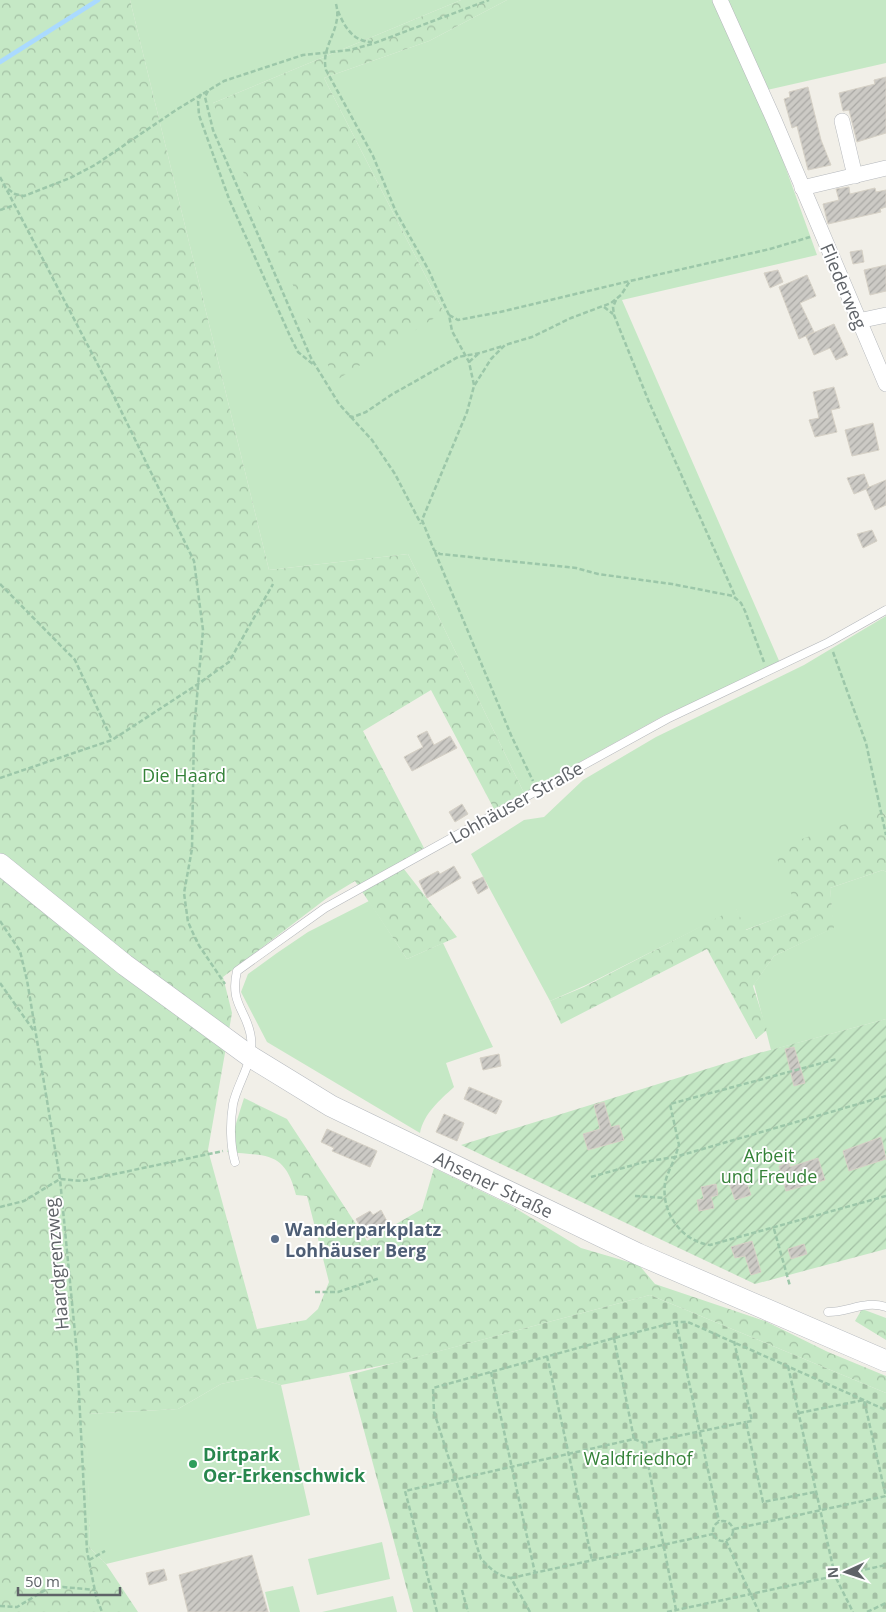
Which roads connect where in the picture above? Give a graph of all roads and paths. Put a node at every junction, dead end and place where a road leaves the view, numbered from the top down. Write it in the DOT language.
graph roads {
  1 [pos="334,0"];
  2 [pos="489,0"];
  3 [pos="720,0"];
  4 [pos="336,4"];
  5 [pos="378,42"];
  6 [pos="325,52"];
  7 [pos="209,89"];
  8 [pos="202,93"];
  9 [pos="842,122"];
  10 [pos="886,168"];
  11 [pos="855,176"];
  12 [pos="0,177"];
  13 [pos="4,185"];
  14 [pos="802,188"];
  15 [pos="16,205"];
  16 [pos="0,210"];
  17 [pos="822,233"];
  18 [pos="630,281"];
  19 [pos="616,298"];
  20 [pos="600,308"];
  21 [pos="449,315"];
  22 [pos="614,315"];
  23 [pos="886,315"];
  24 [pos="858,321"];
  25 [pos="505,345"];
  26 [pos="462,349"];
  27 [pos="478,354"];
  28 [pos="466,355"];
  29 [pos="469,362"];
  30 [pos="316,368"];
  31 [pos="886,384"];
  32 [pos="474,386"];
  33 [pos="348,415"];
  34 [pos="422,525"];
  35 [pos="434,550"];
  36 [pos="0,584"];
  37 [pos="273,584"];
  38 [pos="741,603"];
  39 [pos="886,610"];
  40 [pos="829,642"];
  41 [pos="771,670"];
  42 [pos="198,684"];
  43 [pos="112,740"];
  44 [pos="0,778"];
  45 [pos="538,790"];
  46 [pos="886,835"];
  47 [pos="0,864"];
  48 [pos="0,921"];
  49 [pos="0,984"];
  50 [pos="237,1002"];
  51 [pos="35,1032"];
  52 [pos="251,1057"];
  53 [pos="836,1059"];
  54 [pos="886,1096"];
  55 [pos="231,1149"];
  56 [pos="675,1157"];
  57 [pos="235,1162"];
  58 [pos="591,1177"];
  59 [pos="60,1179"];
  60 [pos="635,1196"];
  61 [pos="886,1196"];
  62 [pos="665,1198"];
  63 [pos="0,1207"];
  64 [pos="774,1229"];
  65 [pos="380,1278"];
  66 [pos="790,1286"];
  67 [pos="315,1292"];
  68 [pos="886,1307"];
  69 [pos="828,1312"];
  70 [pos="676,1322"];
  71 [pos="614,1338"];
  72 [pos="734,1341"];
  73 [pos="547,1356"];
  74 [pos="886,1362"];
  75 [pos="788,1366"];
  76 [pos="490,1371"];
  77 [pos="864,1400"];
  78 [pos="886,1410"];
  79 [pos="799,1413"];
  80 [pos="746,1422"];
  81 [pos="700,1431"];
  82 [pos="634,1438"];
  83 [pos="644,1443"];
  84 [pos="570,1453"];
  85 [pos="512,1465"];
  86 [pos="455,1478"];
  87 [pos="816,1492"];
  88 [pos="886,1496"];
  89 [pos="820,1510"];
  90 [pos="719,1521"];
  91 [pos="734,1529"];
  92 [pos="713,1534"];
  93 [pos="726,1541"];
  94 [pos="664,1546"];
  95 [pos="105,1550"];
  96 [pos="592,1560"];
  97 [pos="89,1561"];
  98 [pos="886,1565"];
  99 [pos="535,1573"];
  100 [pos="836,1576"];
  101 [pos="511,1578"];
  102 [pos="95,1590"];
  103 [pos="462,1590"];
  104 [pos="750,1594"];
  105 [pos="886,1602"];
  106 [pos="0,1606"];
  107 [pos="689,1607"];
  108 [pos="676,1610"];
  109 [pos="102,1612"];
  110 [pos="437,1612"];
  111 [pos="468,1612"];
  112 [pos="530,1612"];
  113 [pos="666,1612"];
  114 [pos="691,1612"];
  115 [pos="759,1612"];
  116 [pos="853,1612"];
  117 [pos="867,1612"];
  1 -- 4 [label="path"];
  2 -- 5 [label="path"];
  3 -- 14 [label="street, Fliederweg"];
  4 -- 5 [label="path"];
  4 -- 6 [label="path"];
  5 -- 6 [label="path"];
  6 -- 7 [label="path"];
  6 -- 21 [label="path"];
  7 -- 8 [label="path"];
  7 -- 30 [label="path"];
  8 -- 13 [label="path"];
  8 -- 30 [label="path"];
  9 -- 11 [label="street"];
  10 -- 11 [label="street"];
  11 -- 14 [label="street"];
  12 -- 13 [label="path"];
  13 -- 15 [label="path"];
  14 -- 17 [label="street, Fliederweg"];
  15 -- 16 [label="path"];
  15 -- 42 [label="path"];
  17 -- 18 [label="path"];
  17 -- 24 [label="street, Fliederweg"];
  18 -- 19 [label="path"];
  18 -- 21 [label="path"];
  19 -- 20 [label="path"];
  19 -- 22 [label="path"];
  20 -- 22 [label="path"];
  20 -- 25 [label="path"];
  21 -- 26 [label="path"];
  22 -- 38 [label="path"];
  23 -- 24 [label="street"];
  24 -- 31 [label="street, Fliederweg"];
  25 -- 27 [label="path"];
  25 -- 32 [label="path"];
  26 -- 27 [label="path"];
  26 -- 28 [label="path"];
  27 -- 28 [label="path"];
  27 -- 29 [label="path"];
  28 -- 29 [label="path"];
  28 -- 33 [label="path"];
  29 -- 32 [label="path"];
  30 -- 33 [label="path"];
  32 -- 34 [label="path"];
  33 -- 34 [label="path"];
  34 -- 35 [label="path"];
  35 -- 38 [label="path"];
  35 -- 45 [label="path"];
  36 -- 43 [label="path"];
  37 -- 42 [label="path"];
  38 -- 41 [label="path"];
  39 -- 40 [label="lane, Lohhäuser Straße"];
  40 -- 41 [label="lane, Lohhäuser Straße"];
  40 -- 46 [label="path"];
  41 -- 45 [label="lane, Lohhäuser Straße"];
  42 -- 43 [label="path"];
  42 -- 50 [label="path"];
  43 -- 44 [label="path"];
  45 -- 50 [label="lane, Lohhäuser Straße"];
  47 -- 52 [label="main road, Ahsener Straße"];
  48 -- 51 [label="path, Haardgrenzweg"];
  49 -- 51 [label="path"];
  50 -- 52 [label="lane, Lohhäuser Straße"];
  51 -- 59 [label="path, Haardgrenzweg"];
  52 -- 55 [label="lane"];
  52 -- 74 [label="main road, Ahsener Straße"];
  53 -- 56 [label="path"];
  54 -- 56 [label="path"];
  55 -- 57 [label="lane"];
  55 -- 59 [label="path"];
  56 -- 58 [label="path"];
  56 -- 62 [label="path"];
  59 -- 63 [label="path"];
  59 -- 97 [label="path, Haardgrenzweg"];
  60 -- 62 [label="path"];
  61 -- 64 [label="path"];
  62 -- 64 [label="path"];
  64 -- 66 [label="path"];
  65 -- 67 [label="path"];
  68 -- 69 [label="lane"];
  70 -- 71 [label="path"];
  70 -- 72 [label="path"];
  70 -- 81 [label="path"];
  71 -- 73 [label="path"];
  71 -- 82 [label="path"];
  72 -- 75 [label="path"];
  72 -- 80 [label="path"];
  73 -- 76 [label="path"];
  73 -- 84 [label="path"];
  75 -- 77 [label="path"];
  75 -- 79 [label="path"];
  76 -- 85 [label="path"];
  76 -- 86 [label="path"];
  77 -- 78 [label="path"];
  77 -- 79 [label="path"];
  77 -- 88 [label="path"];
  79 -- 87 [label="path"];
  80 -- 81 [label="path"];
  80 -- 87 [label="path"];
  81 -- 83 [label="path"];
  81 -- 90 [label="path"];
  82 -- 83 [label="path"];
  82 -- 84 [label="path"];
  83 -- 94 [label="path"];
  84 -- 85 [label="path"];
  84 -- 96 [label="path"];
  85 -- 86 [label="path"];
  85 -- 99 [label="path"];
  86 -- 101 [label="path"];
  86 -- 110 [label="path"];
  87 -- 89 [label="path"];
  88 -- 89 [label="path"];
  89 -- 91 [label="path"];
  89 -- 100 [label="path"];
  90 -- 91 [label="path"];
  90 -- 92 [label="path"];
  91 -- 93 [label="path"];
  92 -- 93 [label="path"];
  92 -- 94 [label="path"];
  93 -- 104 [label="path"];
  94 -- 96 [label="path"];
  94 -- 108 [label="path"];
  95 -- 97 [label="path"];
  96 -- 99 [label="path"];
  97 -- 102 [label="path, Haardgrenzweg"];
  98 -- 100 [label="path"];
  99 -- 101 [label="path"];
  100 -- 104 [label="path"];
  100 -- 116 [label="path"];
  101 -- 112 [label="path"];
  102 -- 106 [label="path"];
  102 -- 109 [label="path, Haardgrenzweg"];
  103 -- 111 [label="path"];
  104 -- 107 [label="path"];
  104 -- 115 [label="path"];
  105 -- 117 [label="path"];
  107 -- 108 [label="path"];
  107 -- 114 [label="path"];
  108 -- 113 [label="path"];
}
